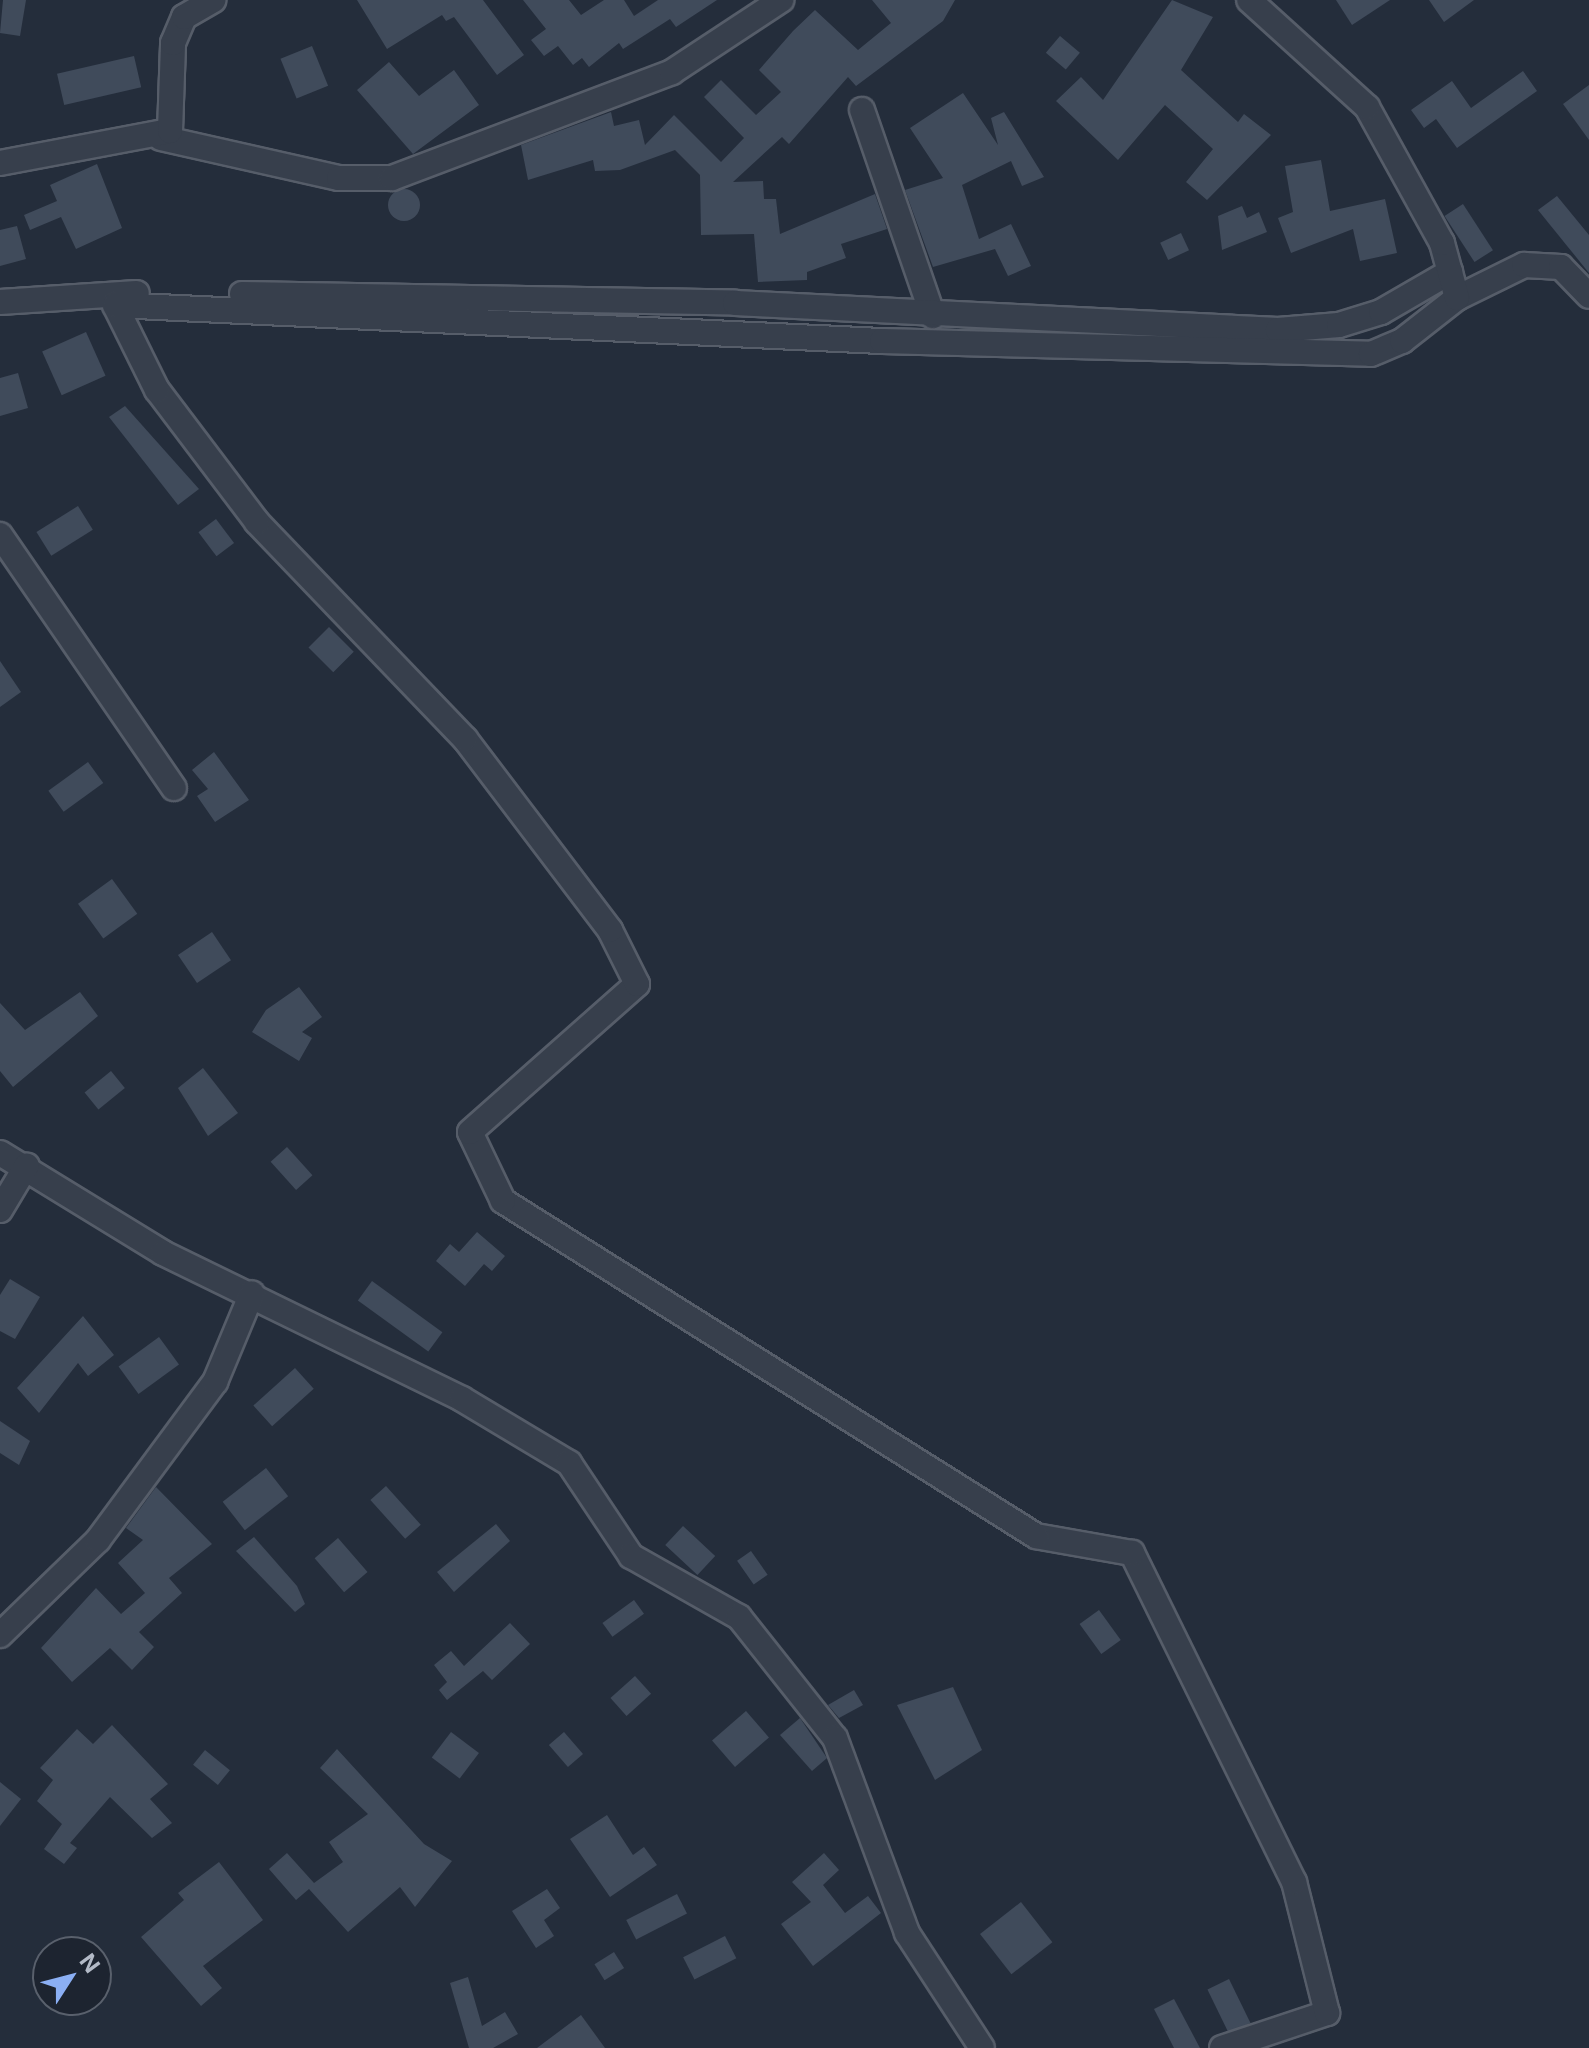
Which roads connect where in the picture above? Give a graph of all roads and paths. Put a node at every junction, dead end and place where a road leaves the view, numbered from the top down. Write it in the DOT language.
graph roads {
  1 [pos="214,0"];
  2 [pos="781,0"];
  3 [pos="1249,0"];
  4 [pos="862,110"];
  5 [pos="161,138"];
  6 [pos="0,163"];
  7 [pos="1450,272"];
  8 [pos="1589,296"];
  9 [pos="1457,298"];
  10 [pos="0,302"];
  11 [pos="933,316"];
  12 [pos="0,535"];
  13 [pos="174,788"];
  14 [pos="0,1153"];
  15 [pos="27,1165"];
  16 [pos="0,1210"];
  17 [pos="252,1293"];
  18 [pos="0,1635"];
  19 [pos="982,2048"];
  20 [pos="1222,2048"];
  1 -- 5 [label="street"];
  2 -- 5 [label="street"];
  3 -- 7 [label="street"];
  4 -- 11 [label="street"];
  5 -- 6 [label="street"];
  7 -- 9 [label="street"];
  7 -- 11 [label="street"];
  8 -- 9 [label="street"];
  9 -- 20 [label="street"];
  10 -- 11 [label="street"];
  12 -- 13 [label="street"];
  14 -- 15 [label="street"];
  15 -- 16 [label="street"];
  15 -- 17 [label="street"];
  17 -- 18 [label="street"];
  17 -- 19 [label="street"];
}
